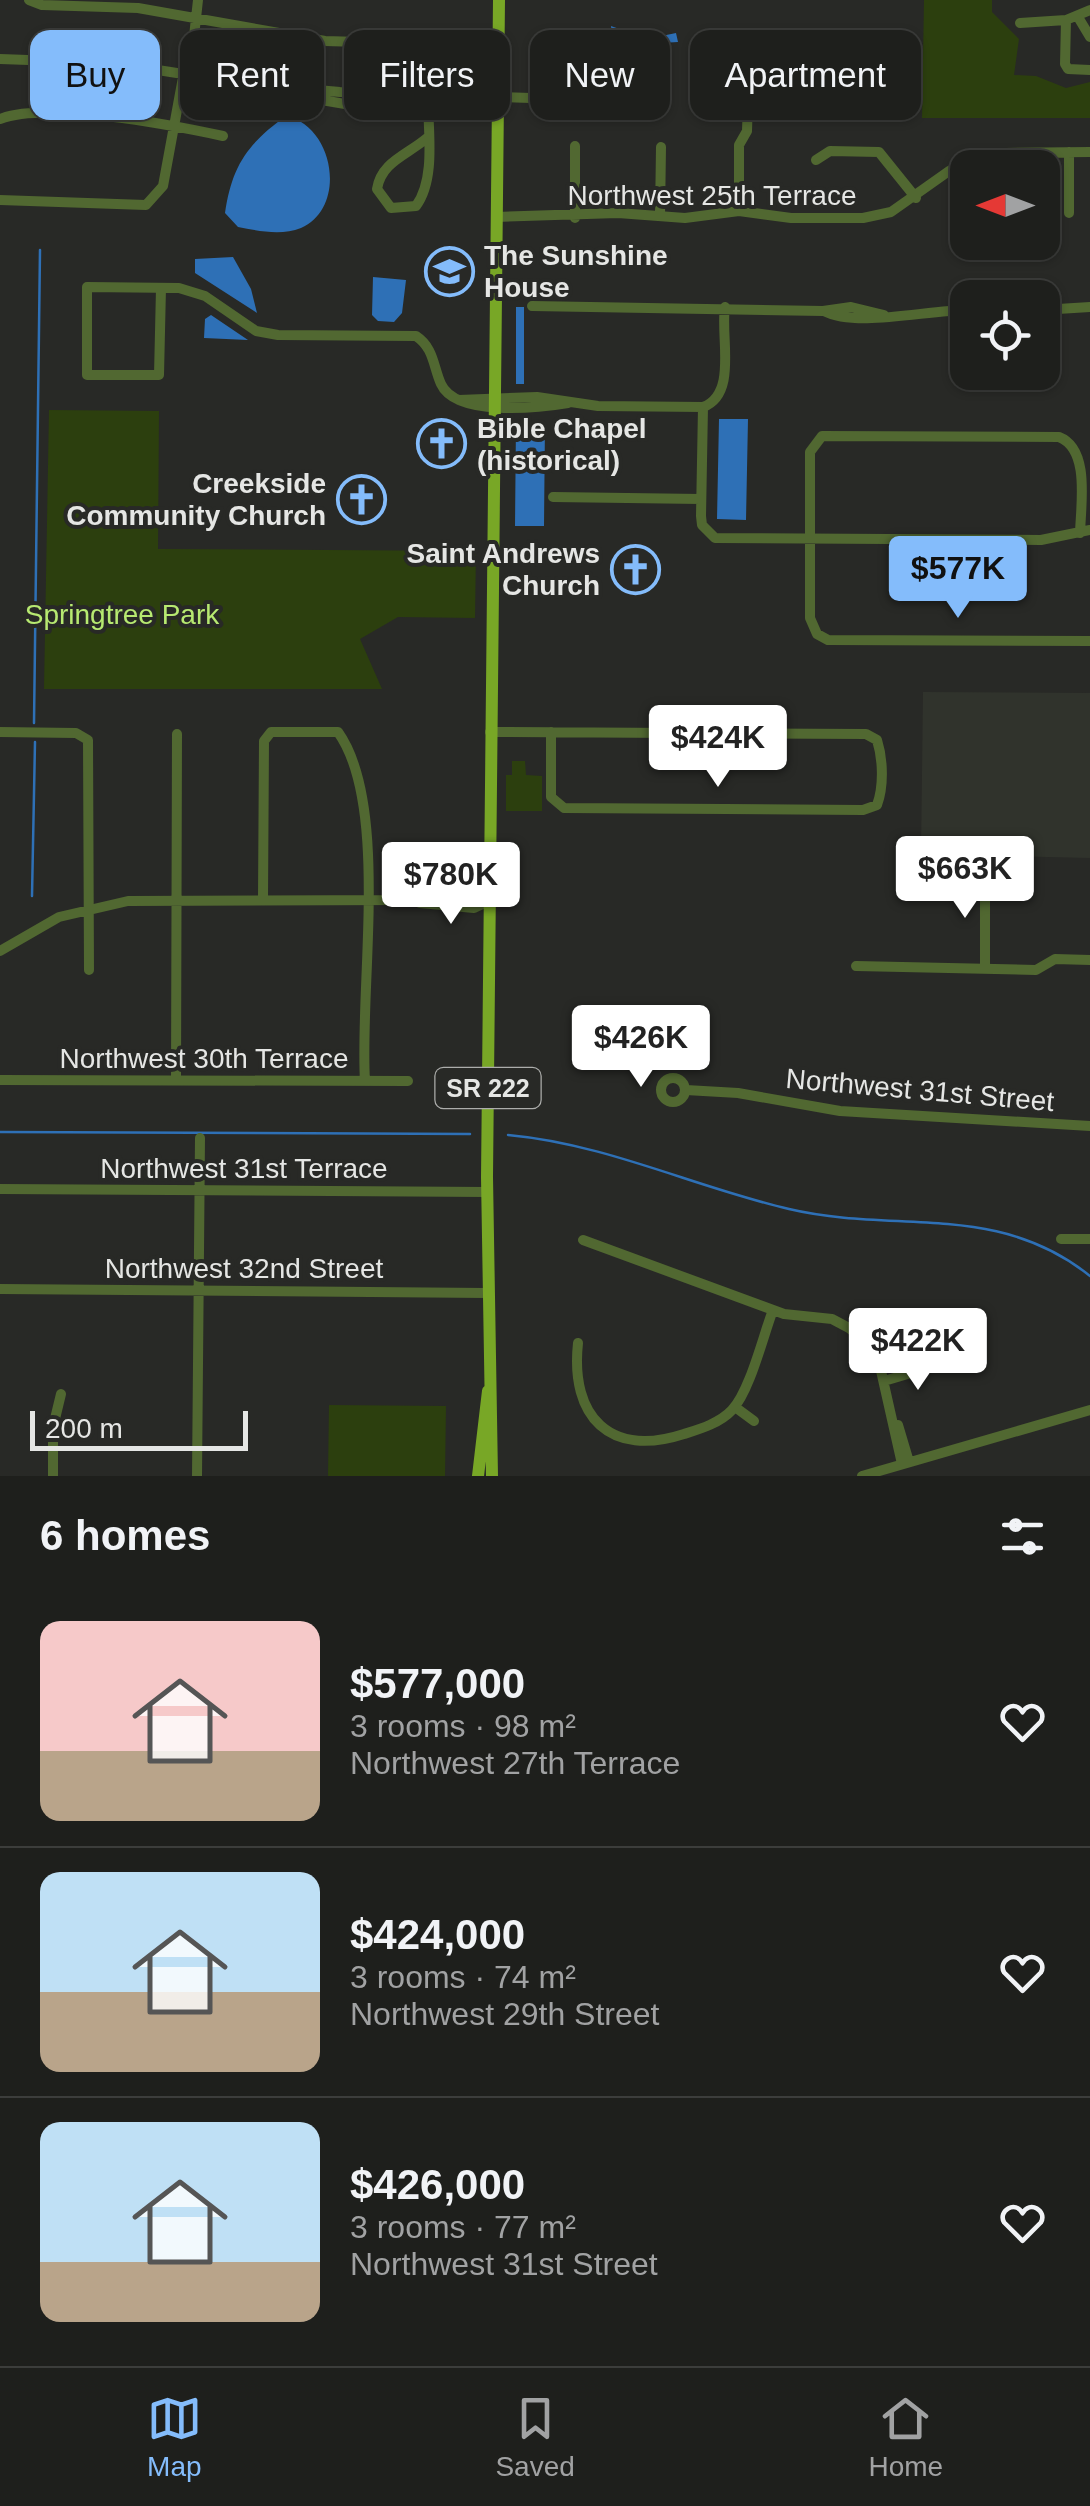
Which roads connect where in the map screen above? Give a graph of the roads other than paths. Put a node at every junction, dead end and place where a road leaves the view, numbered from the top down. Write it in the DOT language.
graph roads {
  1 [pos="29,0"];
  2 [pos="198,0"];
  3 [pos="499,0"];
  4 [pos="1090,10"];
  5 [pos="1078,17"];
  6 [pos="195,18"];
  7 [pos="1066,20"];
  8 [pos="1020,23"];
  9 [pos="192,30"];
  10 [pos="499,30"];
  11 [pos="1090,36"];
  12 [pos="344,42"];
  13 [pos="0,59"];
  14 [pos="1090,70"];
  15 [pos="180,71"];
  16 [pos="180,96"];
  17 [pos="0,119"];
  18 [pos="427,120"];
  19 [pos="498,120"];
  20 [pos="748,120"];
  21 [pos="175,126"];
  22 [pos="223,136"];
  23 [pos="427,138"];
  24 [pos="575,146"];
  25 [pos="661,146"];
  26 [pos="1060,152"];
  27 [pos="1069,152"];
  28 [pos="1090,152"];
  29 [pos="816,160"];
  30 [pos="950,172"];
  31 [pos="916,198"];
  32 [pos="0,200"];
  33 [pos="739,212"];
  34 [pos="1069,213"];
  35 [pos="660,216"];
  36 [pos="496,218"];
  37 [pos="575,218"];
  38 [pos="160,288"];
  39 [pos="532,306"];
  40 [pos="1090,307"];
  41 [pos="725,308"];
  42 [pos="1060,309"];
  43 [pos="950,311"];
  44 [pos="494,402"];
  45 [pos="702,407"];
  46 [pos="553,498"];
  47 [pos="701,499"];
  48 [pos="1085,532"];
  49 [pos="810,538"];
  50 [pos="1090,641"];
  51 [pos="0,732"];
  52 [pos="490,732"];
  53 [pos="551,732"];
  54 [pos="176,734"];
  55 [pos="985,874"];
  56 [pos="177,899"];
  57 [pos="263,899"];
  58 [pos="366,900"];
  59 [pos="489,901"];
  60 [pos="90,907"];
  61 [pos="0,951"];
  62 [pos="1090,960"];
  63 [pos="856,966"];
  64 [pos="984,969"];
  65 [pos="89,970"];
  66 [pos="0,1080"];
  67 [pos="176,1080"];
  68 [pos="365,1081"];
  69 [pos="408,1081"];
  70 [pos="686,1090"];
  71 [pos="1090,1126"];
  72 [pos="200,1138"];
  73 [pos="0,1189"];
  74 [pos="200,1190"];
  75 [pos="487,1192"];
  76 [pos="1090,1238"];
  77 [pos="1061,1239"];
  78 [pos="583,1240"];
  79 [pos="0,1289"];
  80 [pos="200,1291"];
  81 [pos="487,1293"];
  82 [pos="773,1310"];
  83 [pos="578,1343"];
  84 [pos="938,1365"];
  85 [pos="884,1381"];
  86 [pos="488,1388"];
  87 [pos="61,1394"];
  88 [pos="735,1407"];
  89 [pos="1090,1410"];
  90 [pos="754,1421"];
  91 [pos="905,1463"];
  92 [pos="53,1476"];
  93 [pos="197,1476"];
  94 [pos="478,1476"];
  95 [pos="492,1476"];
  96 [pos="862,1476"];
  1 -- 6 [label="street"];
  2 -- 6 [label="street"];
  3 -- 10 [label="main road, SR 222"];
  4 -- 5 [label="street"];
  5 -- 7 [label="street"];
  5 -- 11 [label="street"];
  6 -- 9 [label="street"];
  6 -- 12 [label="street"];
  7 -- 8 [label="street"];
  7 -- 14 [label="street"];
  13 -- 15 [label="street"];
  16 -- 21 [label="street"];
  17 -- 21 [label="street"];
  18 -- 23 [label="street"];
  19 -- 36 [label="main road, SR 222"];
  20 -- 33 [label="street"];
  21 -- 22 [label="street"];
  21 -- 32 [label="street"];
  23 -- 23 [label="street"];
  24 -- 37 [label="street"];
  25 -- 35 [label="street"];
  26 -- 27 [label="street, Northwest 25th Terrace"];
  27 -- 28 [label="street, Northwest 25th Terrace"];
  27 -- 34 [label="street"];
  29 -- 31 [label="street"];
  30 -- 31 [label="street, Northwest 25th Terrace"];
  31 -- 33 [label="street, Northwest 25th Terrace"];
  33 -- 35 [label="street, Northwest 25th Terrace"];
  35 -- 37 [label="street, Northwest 25th Terrace"];
  36 -- 37 [label="street, Northwest 25th Terrace"];
  36 -- 44 [label="main road, SR 222"];
  38 -- 38 [label="street"];
  38 -- 44 [label="street"];
  39 -- 41 [label="street"];
  40 -- 42 [label="street"];
  41 -- 43 [label="street"];
  41 -- 45 [label="street"];
  44 -- 45 [label="street"];
  44 -- 52 [label="main road, SR 222"];
  45 -- 47 [label="street"];
  46 -- 47 [label="street"];
  47 -- 49 [label="street"];
  48 -- 49 [label="street"];
  48 -- 49 [label="street"];
  49 -- 50 [label="street"];
  51 -- 60 [label="street"];
  52 -- 53 [label="street"];
  52 -- 59 [label="main road, SR 222"];
  53 -- 53 [label="street"];
  54 -- 56 [label="street"];
  55 -- 64 [label="street"];
  56 -- 57 [label="street"];
  56 -- 60 [label="street"];
  56 -- 67 [label="street"];
  57 -- 58 [label="street"];
  57 -- 58 [label="street"];
  58 -- 59 [label="street"];
  58 -- 68 [label="street"];
  59 -- 75 [label="main road, SR 222"];
  60 -- 61 [label="street"];
  60 -- 65 [label="street"];
  62 -- 64 [label="street"];
  63 -- 64 [label="street"];
  66 -- 67 [label="street, Northwest 30th Terrace"];
  67 -- 68 [label="street, Northwest 30th Terrace"];
  68 -- 69 [label="street, Northwest 30th Terrace"];
  70 -- 71 [label="street, Northwest 31st Street"];
  72 -- 74 [label="street"];
  73 -- 74 [label="street, Northwest 31st Terrace"];
  74 -- 75 [label="street, Northwest 31st Terrace"];
  74 -- 80 [label="street"];
  75 -- 81 [label="main road, SR 222"];
  76 -- 77 [label="street"];
  78 -- 82 [label="street"];
  79 -- 80 [label="street, Northwest 32nd Street"];
  80 -- 81 [label="street, Northwest 32nd Street"];
  80 -- 93 [label="street"];
  81 -- 86 [label="main road, SR 222"];
  82 -- 85 [label="street"];
  82 -- 88 [label="street"];
  83 -- 88 [label="street"];
  84 -- 85 [label="street"];
  85 -- 91 [label="street"];
  86 -- 94 [label="main road, SR 222"];
  86 -- 95 [label="main road, SR 222"];
  87 -- 92 [label="street"];
  88 -- 90 [label="street"];
  89 -- 91 [label="street"];
  91 -- 96 [label="street"];
}
